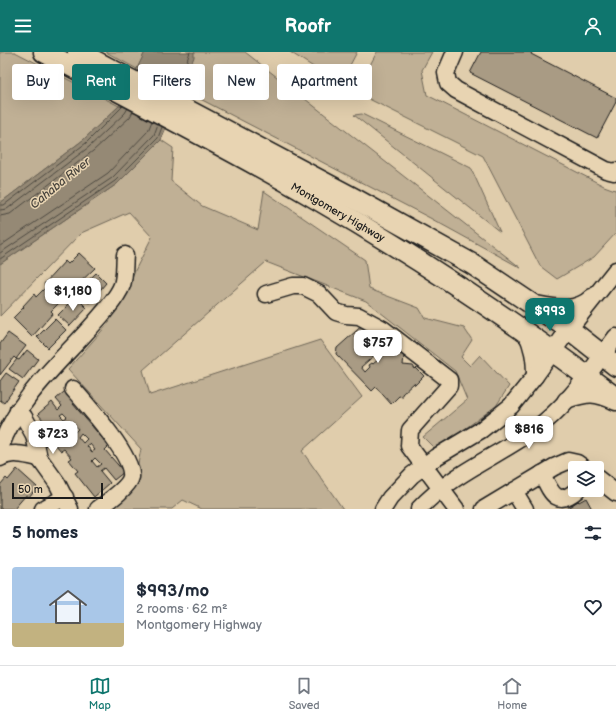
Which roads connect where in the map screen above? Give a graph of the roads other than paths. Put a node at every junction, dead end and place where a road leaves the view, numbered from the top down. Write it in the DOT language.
graph roads {
  1 [pos="44,52"];
  2 [pos="78,52"];
  3 [pos="455,52"];
  4 [pos="217,135"];
  5 [pos="616,171"];
  6 [pos="125,255"];
  7 [pos="612,276"];
  8 [pos="266,294"];
  9 [pos="530,302"];
  10 [pos="569,329"];
  11 [pos="526,332"];
  12 [pos="616,337"];
  13 [pos="553,351"];
  14 [pos="609,360"];
  15 [pos="535,376"];
  16 [pos="587,376"];
  17 [pos="73,389"];
  18 [pos="616,398"];
  19 [pos="566,400"];
  20 [pos="616,402"];
  21 [pos="18,410"];
  22 [pos="0,448"];
  23 [pos="0,458"];
  24 [pos="38,458"];
  25 [pos="571,461"];
  26 [pos="424,466"];
  27 [pos="542,474"];
  28 [pos="604,483"];
  29 [pos="441,488"];
  30 [pos="514,491"];
  31 [pos="616,492"];
  32 [pos="568,496"];
  33 [pos="67,503"];
  34 [pos="43,509"];
  35 [pos="98,509"];
  36 [pos="383,509"];
  37 [pos="419,509"];
  38 [pos="456,509"];
  39 [pos="484,509"];
  40 [pos="525,509"];
  1 -- 4 [label="main road, Montgomery Highway"];
  2 -- 4 [label="main road, Montgomery Highway"];
  3 -- 5 [label="street"];
  4 -- 9 [label="main road, Montgomery Highway"];
  4 -- 11 [label="main road, Montgomery Highway"];
  6 -- 21 [label="street"];
  7 -- 9 [label="street"];
  7 -- 10 [label="street"];
  8 -- 26 [label="street"];
  9 -- 10 [label="main road, Montgomery Highway"];
  10 -- 13 [label="street"];
  10 -- 14 [label="main road, Montgomery Highway"];
  11 -- 13 [label="main road, Montgomery Highway"];
  11 -- 15 [label="street"];
  12 -- 14 [label="street"];
  13 -- 15 [label="street"];
  13 -- 16 [label="main road, Montgomery Highway"];
  14 -- 16 [label="street"];
  15 -- 26 [label="street"];
  16 -- 18 [label="main road, Montgomery Highway"];
  16 -- 19 [label="street"];
  17 -- 35 [label="street"];
  19 -- 20 [label="street"];
  19 -- 29 [label="street"];
  21 -- 22 [label="street"];
  21 -- 24 [label="street"];
  23 -- 24 [label="street"];
  24 -- 33 [label="street"];
  25 -- 27 [label="street"];
  26 -- 29 [label="street"];
  26 -- 36 [label="street"];
  27 -- 30 [label="street"];
  27 -- 32 [label="street"];
  28 -- 31 [label="street"];
  29 -- 37 [label="street"];
  29 -- 38 [label="street"];
  30 -- 39 [label="street"];
  30 -- 40 [label="street"];
  33 -- 34 [label="street"];
}
